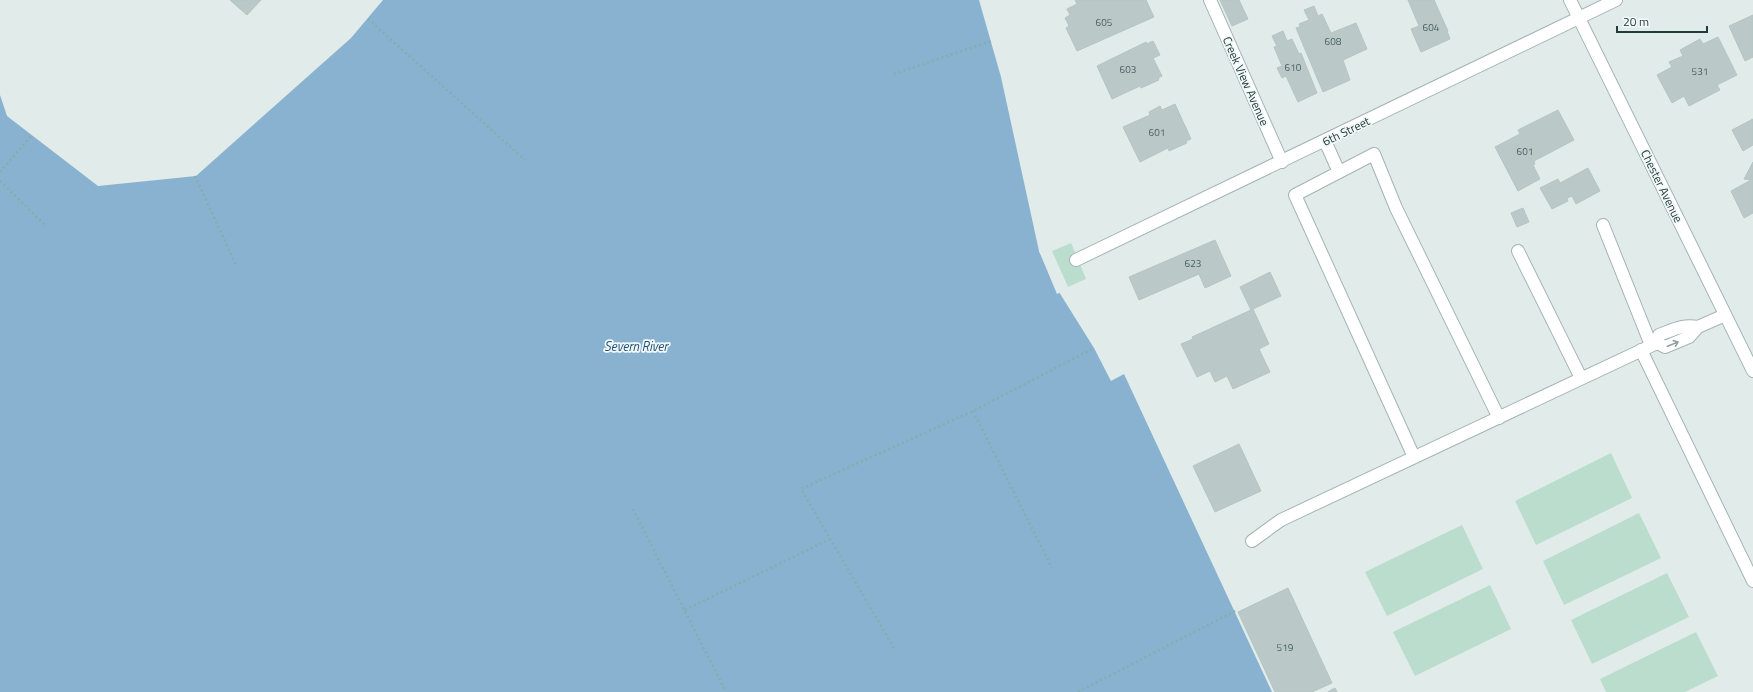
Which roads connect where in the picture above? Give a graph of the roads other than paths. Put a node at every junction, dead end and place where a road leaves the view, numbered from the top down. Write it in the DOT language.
graph roads {
  1 [pos="1210,0"];
  2 [pos="1570,0"];
  3 [pos="1616,0"];
  4 [pos="1579,18"];
  5 [pos="1325,141"];
  6 [pos="1282,162"];
  7 [pos="1339,172"];
  8 [pos="1603,225"];
  9 [pos="1518,250"];
  10 [pos="1076,260"];
  11 [pos="1725,315"];
  12 [pos="1650,346"];
  13 [pos="1753,371"];
  14 [pos="1582,378"];
  15 [pos="1499,418"];
  16 [pos="1414,457"];
  17 [pos="1252,541"];
  18 [pos="1753,581"];
  1 -- 6 [label="street, Creek View Avenue"];
  2 -- 4 [label="street, Chester Avenue"];
  3 -- 4 [label="street, 6th Street"];
  4 -- 5 [label="street, 6th Street"];
  4 -- 11 [label="street, Chester Avenue"];
  5 -- 6 [label="street, 6th Street"];
  5 -- 7 [label="street"];
  6 -- 10 [label="street, 6th Street"];
  7 -- 15 [label="street"];
  7 -- 16 [label="street"];
  8 -- 12 [label="street"];
  9 -- 14 [label="street"];
  11 -- 12 [label="street"];
  11 -- 13 [label="street, Chester Avenue"];
  12 -- 14 [label="street"];
  12 -- 18 [label="street"];
  14 -- 15 [label="street"];
  15 -- 16 [label="street"];
  16 -- 17 [label="street"];
}
